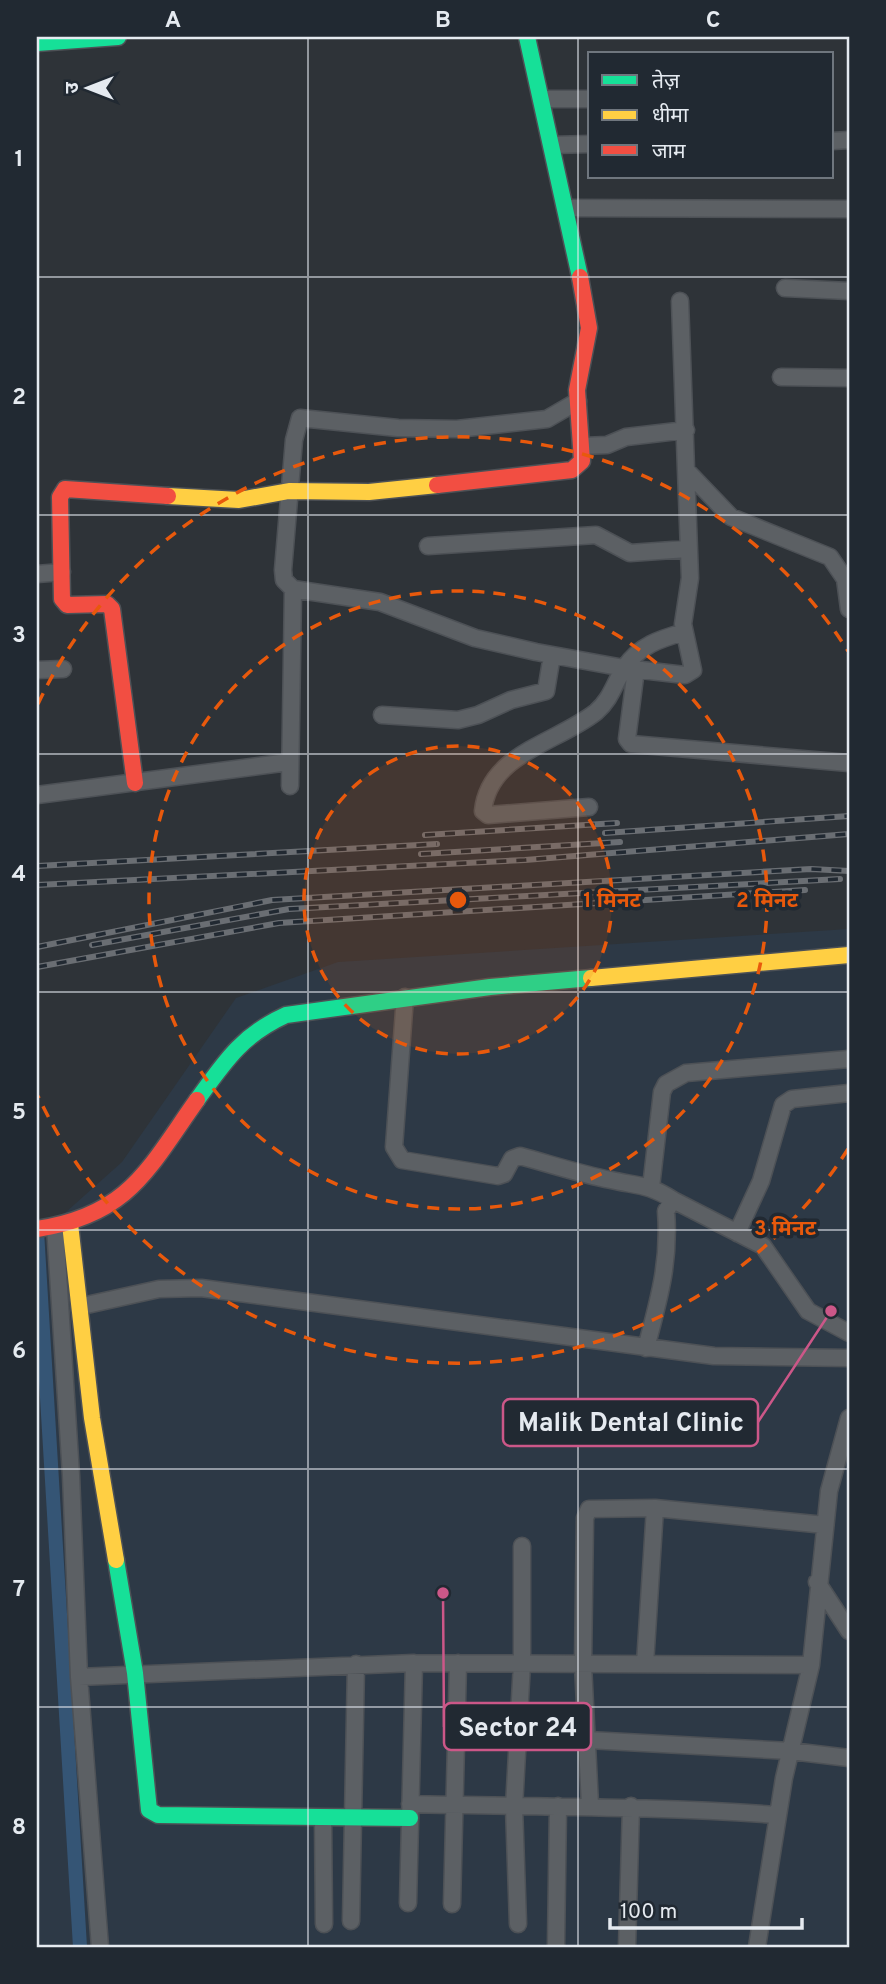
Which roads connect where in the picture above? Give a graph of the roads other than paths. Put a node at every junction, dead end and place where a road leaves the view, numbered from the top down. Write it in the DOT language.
graph roads {
  1 [pos="118,37"];
  2 [pos="527,37"];
  3 [pos="37,43"];
  4 [pos="542,99"];
  5 [pos="588,99"];
  6 [pos="588,144"];
  7 [pos="552,145"];
  8 [pos="567,208"];
  9 [pos="849,209"];
  10 [pos="785,288"];
  11 [pos="849,291"];
  12 [pos="680,301"];
  13 [pos="781,377"];
  14 [pos="849,378"];
  15 [pos="578,401"];
  16 [pos="686,430"];
  17 [pos="583,446"];
  18 [pos="686,470"];
  19 [pos="289,491"];
  20 [pos="428,546"];
  21 [pos="687,549"];
  22 [pos="62,572"];
  23 [pos="37,574"];
  24 [pos="293,589"];
  25 [pos="849,609"];
  26 [pos="684,632"];
  27 [pos="552,655"];
  28 [pos="63,669"];
  29 [pos="630,669"];
  30 [pos="37,670"];
  31 [pos="382,715"];
  32 [pos="289,762"];
  33 [pos="849,763"];
  34 [pos="135,783"];
  35 [pos="290,786"];
  36 [pos="37,795"];
  37 [pos="589,807"];
  38 [pos="849,955"];
  39 [pos="405,997"];
  40 [pos="849,1059"];
  41 [pos="849,1093"];
  42 [pos="651,1186"];
  43 [pos="673,1200"];
  44 [pos="53,1227"];
  45 [pos="737,1233"];
  46 [pos="82,1306"];
  47 [pos="849,1333"];
  48 [pos="646,1348"];
  49 [pos="849,1358"];
  50 [pos="849,1418"];
  51 [pos="655,1508"];
  52 [pos="825,1525"];
  53 [pos="522,1546"];
  54 [pos="817,1583"];
  55 [pos="849,1631"];
  56 [pos="414,1663"];
  57 [pos="458,1663"];
  58 [pos="522,1663"];
  59 [pos="356,1664"];
  60 [pos="645,1664"];
  61 [pos="583,1665"];
  62 [pos="811,1665"];
  63 [pos="135,1673"];
  64 [pos="79,1677"];
  65 [pos="588,1740"];
  66 [pos="791,1751"];
  67 [pos="849,1758"];
  68 [pos="455,1805"];
  69 [pos="590,1805"];
  70 [pos="558,1806"];
  71 [pos="631,1806"];
  72 [pos="514,1807"];
  73 [pos="410,1811"];
  74 [pos="777,1815"];
  75 [pos="323,1818"];
  76 [pos="351,1818"];
  77 [pos="408,1903"];
  78 [pos="452,1903"];
  79 [pos="351,1921"];
  80 [pos="324,1924"];
  81 [pos="518,1924"];
  82 [pos="556,1945"];
  83 [pos="100,1947"];
  84 [pos="627,1947"];
  85 [pos="757,1947"];
  1 -- 3 [label="street"];
  2 -- 4 [label="street"];
  4 -- 5 [label="street"];
  4 -- 7 [label="street"];
  6 -- 7 [label="street"];
  7 -- 8 [label="street"];
  8 -- 9 [label="street"];
  8 -- 15 [label="street"];
  10 -- 11 [label="street"];
  12 -- 16 [label="street"];
  13 -- 14 [label="street"];
  15 -- 17 [label="street"];
  15 -- 19 [label="street"];
  16 -- 17 [label="street"];
  16 -- 18 [label="street"];
  17 -- 19 [label="street"];
  18 -- 21 [label="street"];
  18 -- 25 [label="street"];
  19 -- 22 [label="street"];
  19 -- 24 [label="street"];
  20 -- 21 [label="street"];
  21 -- 26 [label="street"];
  22 -- 23 [label="street"];
  22 -- 34 [label="street"];
  24 -- 27 [label="street"];
  24 -- 32 [label="street"];
  26 -- 29 [label="street"];
  26 -- 29 [label="street"];
  27 -- 29 [label="street"];
  27 -- 31 [label="street"];
  28 -- 30 [label="street"];
  29 -- 33 [label="street"];
  29 -- 37 [label="street"];
  32 -- 34 [label="street"];
  32 -- 35 [label="street"];
  34 -- 36 [label="street"];
  38 -- 39 [label="street"];
  39 -- 42 [label="street"];
  39 -- 44 [label="street"];
  40 -- 42 [label="street"];
  41 -- 45 [label="street"];
  42 -- 43 [label="street"];
  43 -- 45 [label="street"];
  43 -- 48 [label="street"];
  44 -- 46 [label="street"];
  44 -- 64 [label="street"];
  45 -- 47 [label="street"];
  46 -- 48 [label="street"];
  46 -- 63 [label="street"];
  48 -- 49 [label="street"];
  50 -- 52 [label="street"];
  51 -- 52 [label="street"];
  51 -- 60 [label="street"];
  51 -- 61 [label="street"];
  52 -- 54 [label="street"];
  53 -- 58 [label="street"];
  54 -- 55 [label="street"];
  54 -- 62 [label="street"];
  56 -- 57 [label="street"];
  56 -- 59 [label="street"];
  56 -- 73 [label="street"];
  57 -- 58 [label="street"];
  57 -- 68 [label="street"];
  58 -- 61 [label="street"];
  58 -- 72 [label="street"];
  59 -- 63 [label="street"];
  59 -- 76 [label="street"];
  60 -- 61 [label="street"];
  60 -- 62 [label="street"];
  61 -- 65 [label="street"];
  62 -- 66 [label="street"];
  63 -- 64 [label="street"];
  63 -- 75 [label="street"];
  64 -- 83 [label="street"];
  65 -- 66 [label="street"];
  65 -- 69 [label="street"];
  66 -- 67 [label="street"];
  66 -- 74 [label="street"];
  68 -- 72 [label="street"];
  68 -- 73 [label="street"];
  68 -- 78 [label="street"];
  69 -- 70 [label="street"];
  69 -- 71 [label="street"];
  70 -- 72 [label="street"];
  70 -- 82 [label="street"];
  71 -- 74 [label="street"];
  71 -- 84 [label="street"];
  72 -- 81 [label="street"];
  73 -- 76 [label="street"];
  73 -- 77 [label="street"];
  74 -- 85 [label="street"];
  75 -- 76 [label="street"];
  75 -- 80 [label="street"];
  76 -- 79 [label="street"];
}
